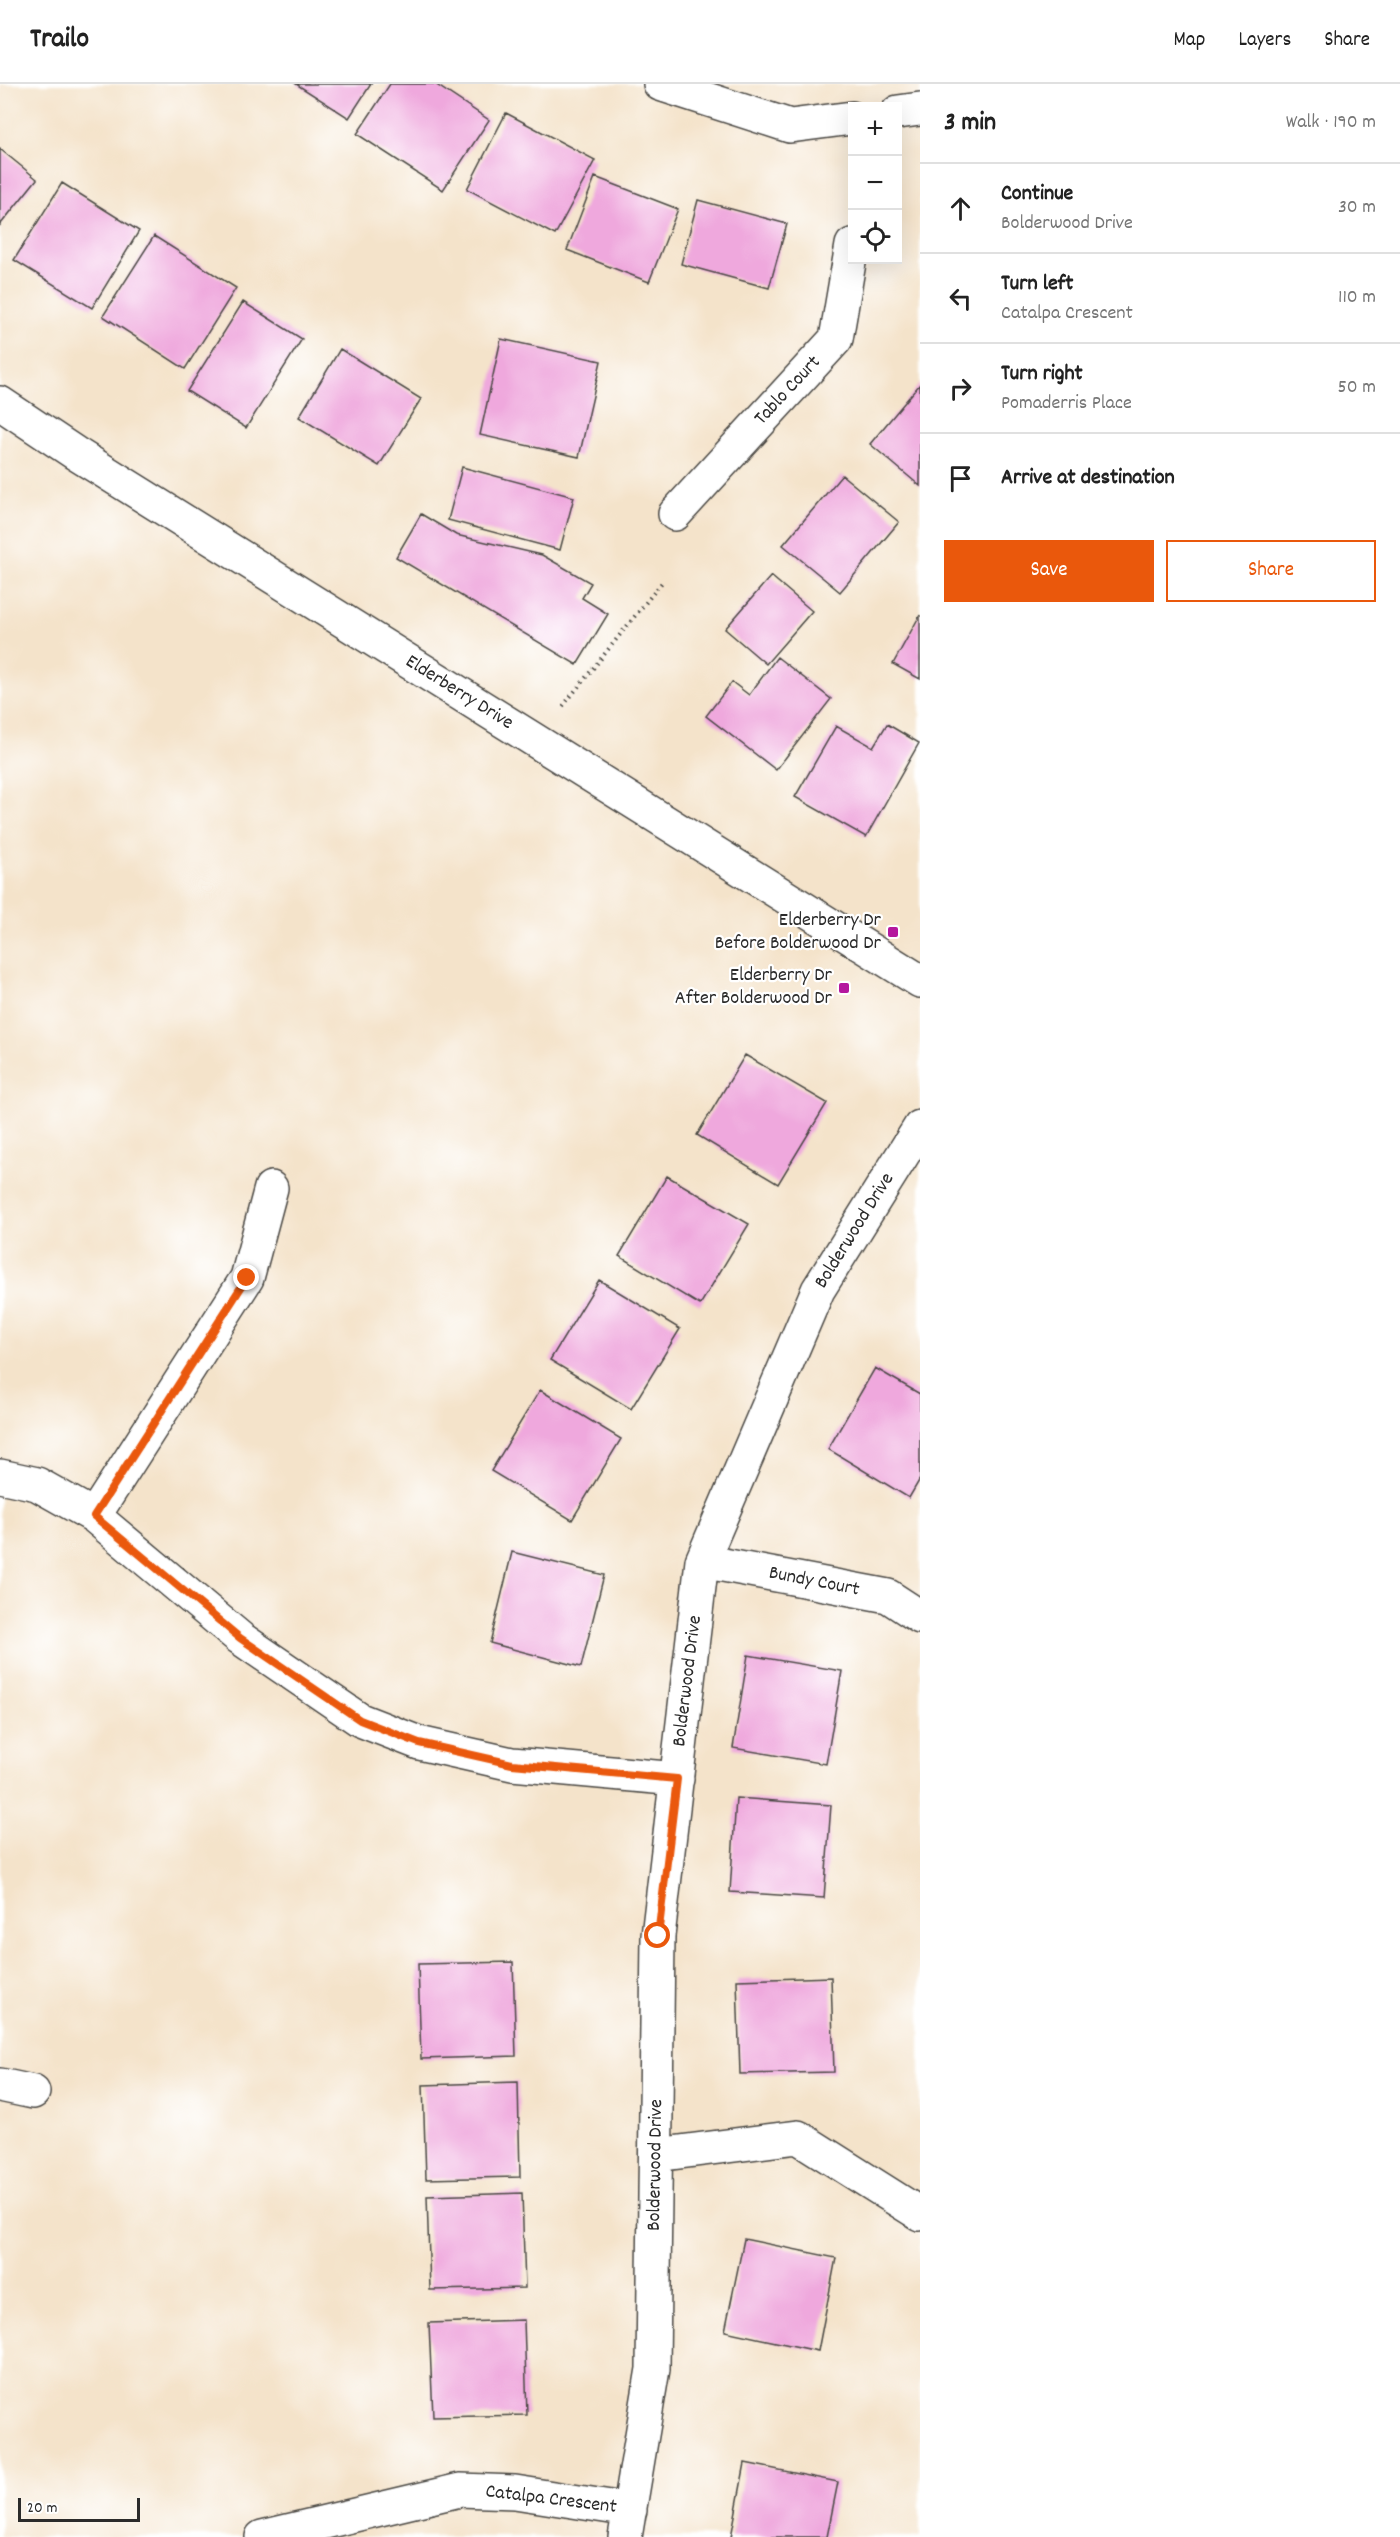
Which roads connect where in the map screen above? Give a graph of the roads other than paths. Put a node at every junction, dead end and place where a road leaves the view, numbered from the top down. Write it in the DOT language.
graph roads {
  1 [pos="660,84"];
  2 [pos="920,109"];
  3 [pos="902,111"];
  4 [pos="848,119"];
  5 [pos="849,264"];
  6 [pos="0,403"];
  7 [pos="675,514"];
  8 [pos="920,981"];
  9 [pos="920,1127"];
  10 [pos="271,1188"];
  11 [pos="0,1476"];
  12 [pos="94,1516"];
  13 [pos="702,1561"];
  14 [pos="920,1617"];
  15 [pos="677,1779"];
  16 [pos="0,2085"];
  17 [pos="33,2092"];
  18 [pos="656,2155"];
  19 [pos="920,2214"];
  20 [pos="628,2524"];
  21 [pos="262,2537"];
  1 -- 4 [label="street"];
  2 -- 3 [label="street"];
  5 -- 7 [label="street, Tablo Court"];
  6 -- 8 [label="street, Elderberry Drive"];
  9 -- 13 [label="street, Bolderwood Drive"];
  10 -- 12 [label="street"];
  11 -- 12 [label="street"];
  12 -- 15 [label="street"];
  13 -- 14 [label="street, Bundy Court"];
  13 -- 15 [label="street, Bolderwood Drive"];
  15 -- 18 [label="street, Bolderwood Drive"];
  16 -- 17 [label="street"];
  18 -- 19 [label="street"];
  18 -- 20 [label="street, Bolderwood Drive"];
  20 -- 21 [label="street, Catalpa Crescent"];
}
